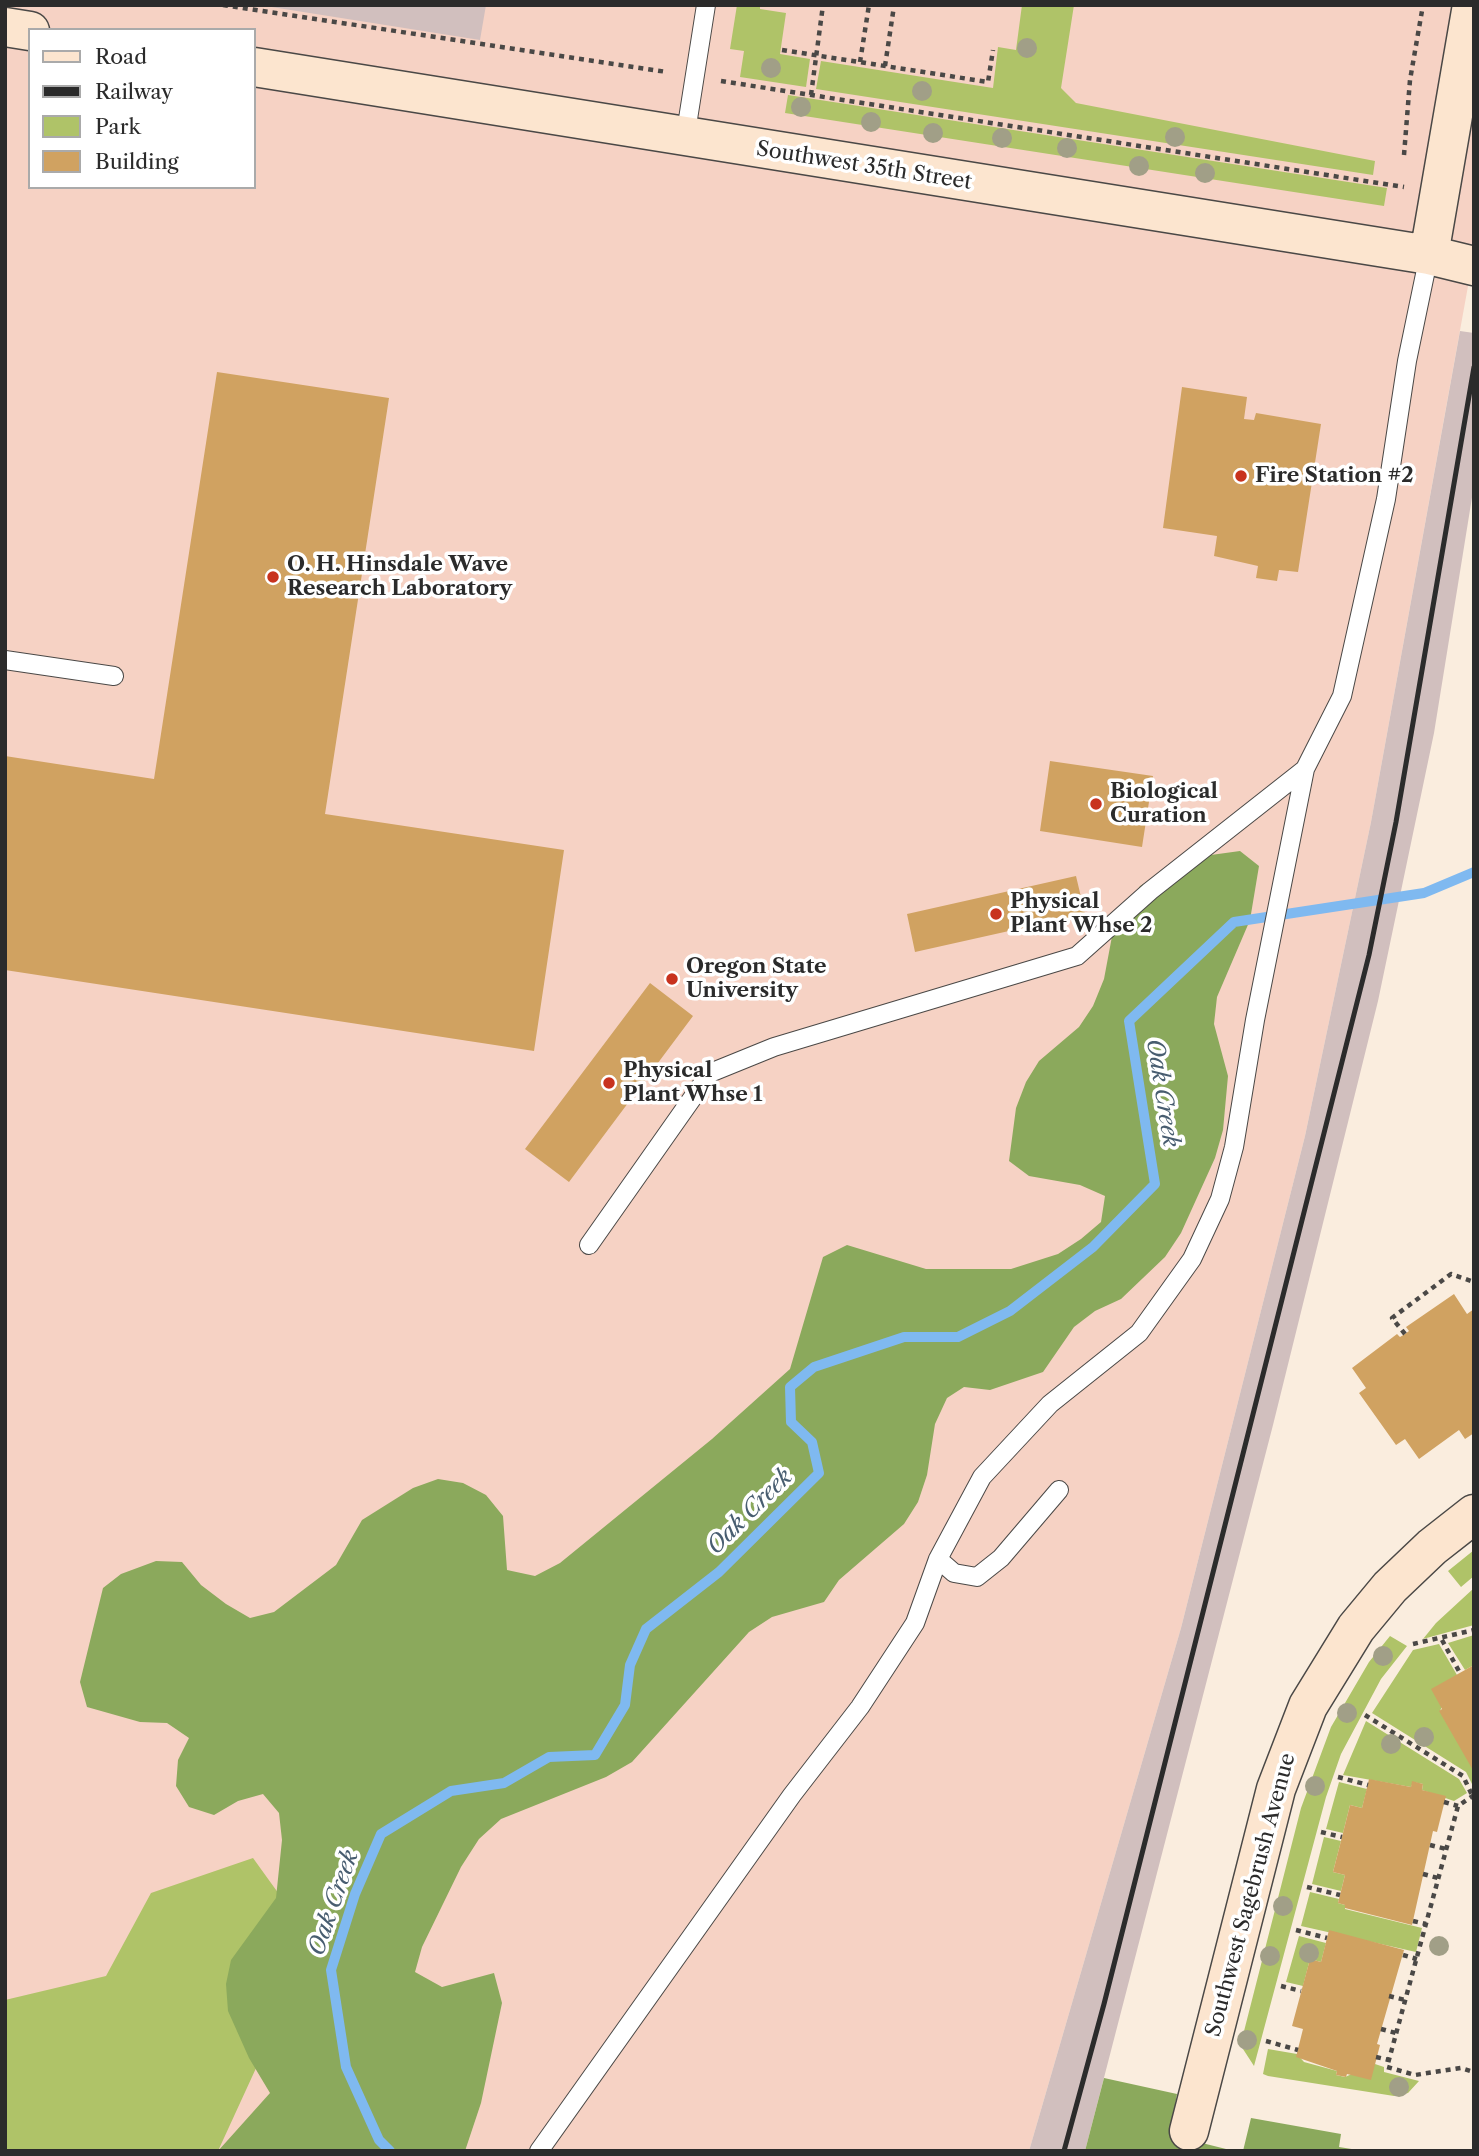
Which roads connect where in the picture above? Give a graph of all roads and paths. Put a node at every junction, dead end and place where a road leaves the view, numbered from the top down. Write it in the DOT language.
graph roads {
  1 [pos="223,5"];
  2 [pos="706,5"];
  3 [pos="823,5"];
  4 [pos="869,5"];
  5 [pos="1423,5"];
  6 [pos="1472,5"];
  7 [pos="894,6"];
  8 [pos="5,27"];
  9 [pos="28,31"];
  10 [pos="782,50"];
  11 [pos="993,50"];
  12 [pos="816,55"];
  13 [pos="860,62"];
  14 [pos="885,66"];
  15 [pos="256,67"];
  16 [pos="695,77"];
  17 [pos="811,95"];
  18 [pos="685,138"];
  19 [pos="1403,162"];
  20 [pos="1401,174"];
  21 [pos="1398,186"];
  22 [pos="1440,192"];
  23 [pos="1392,249"];
  24 [pos="1429,255"];
  25 [pos="1474,266"];
  26 [pos="5,660"];
  27 [pos="114,676"];
  28 [pos="1305,769"];
  29 [pos="589,1245"];
  30 [pos="1474,1282"];
  31 [pos="1405,1334"];
  32 [pos="1059,1490"];
  33 [pos="1474,1514"];
  34 [pos="938,1559"];
  35 [pos="1474,1630"];
  36 [pos="1442,1640"];
  37 [pos="1413,1644"];
  38 [pos="1460,1673"];
  39 [pos="1365,1715"];
  40 [pos="1338,1777"];
  41 [pos="1368,1785"];
  42 [pos="1473,1795"];
  43 [pos="1444,1802"];
  44 [pos="1458,1806"];
  45 [pos="1321,1832"];
  46 [pos="1342,1837"];
  47 [pos="1430,1845"];
  48 [pos="1446,1849"];
  49 [pos="1423,1874"];
  50 [pos="1438,1878"];
  51 [pos="1307,1887"];
  52 [pos="1340,1895"];
  53 [pos="1413,1921"];
  54 [pos="1426,1924"];
  55 [pos="1296,1930"];
  56 [pos="1327,1938"];
  57 [pos="1403,1955"];
  58 [pos="1417,1959"];
  59 [pos="1281,1986"];
  60 [pos="1301,1991"];
  61 [pos="1389,1996"];
  62 [pos="1405,2000"];
  63 [pos="1381,2029"];
  64 [pos="1396,2033"];
  65 [pos="1266,2041"];
  66 [pos="1298,2050"];
  67 [pos="1377,2057"];
  68 [pos="1389,2060"];
  69 [pos="1474,2072"];
  70 [pos="1189,2131"];
  71 [pos="539,2151"];
  1 -- 16 [label="path"];
  2 -- 16 [label="lane"];
  3 -- 12 [label="path"];
  4 -- 13 [label="path"];
  5 -- 19 [label="path"];
  6 -- 22 [label="main road"];
  7 -- 14 [label="path"];
  8 -- 9 [label="main road"];
  10 -- 12 [label="path"];
  11 -- 14 [label="path"];
  12 -- 13 [label="path"];
  12 -- 17 [label="path"];
  13 -- 14 [label="path"];
  15 -- 18 [label="main road, Southwest 35th Street"];
  16 -- 17 [label="path"];
  16 -- 18 [label="lane"];
  17 -- 21 [label="path"];
  18 -- 23 [label="main road, Southwest 35th Street"];
  20 -- 21 [label="path"];
  21 -- 22 [label="path"];
  21 -- 23 [label="path"];
  22 -- 24 [label="main road"];
  23 -- 24 [label="main road, Southwest 35th Street"];
  24 -- 25 [label="main road, Southwest 35th Street"];
  24 -- 28 [label="lane"];
  26 -- 27 [label="lane"];
  28 -- 29 [label="lane"];
  28 -- 34 [label="lane"];
  30 -- 31 [label="path"];
  32 -- 34 [label="lane"];
  33 -- 70 [label="main road, Southwest Sagebrush Avenue"];
  34 -- 71 [label="lane"];
  35 -- 36 [label="path"];
  36 -- 37 [label="path"];
  36 -- 38 [label="path"];
  39 -- 42 [label="path"];
  40 -- 41 [label="path"];
  42 -- 44 [label="path"];
  43 -- 44 [label="path"];
  44 -- 48 [label="path"];
  45 -- 46 [label="path"];
  47 -- 48 [label="path"];
  48 -- 50 [label="path"];
  49 -- 50 [label="path"];
  50 -- 54 [label="path"];
  51 -- 52 [label="path"];
  53 -- 54 [label="path"];
  54 -- 58 [label="path"];
  55 -- 56 [label="path"];
  57 -- 58 [label="path"];
  58 -- 62 [label="path"];
  59 -- 60 [label="path"];
  61 -- 62 [label="path"];
  62 -- 64 [label="path"];
  63 -- 64 [label="path"];
  64 -- 68 [label="path"];
  65 -- 66 [label="path"];
  67 -- 68 [label="path"];
  68 -- 69 [label="path"];
}
